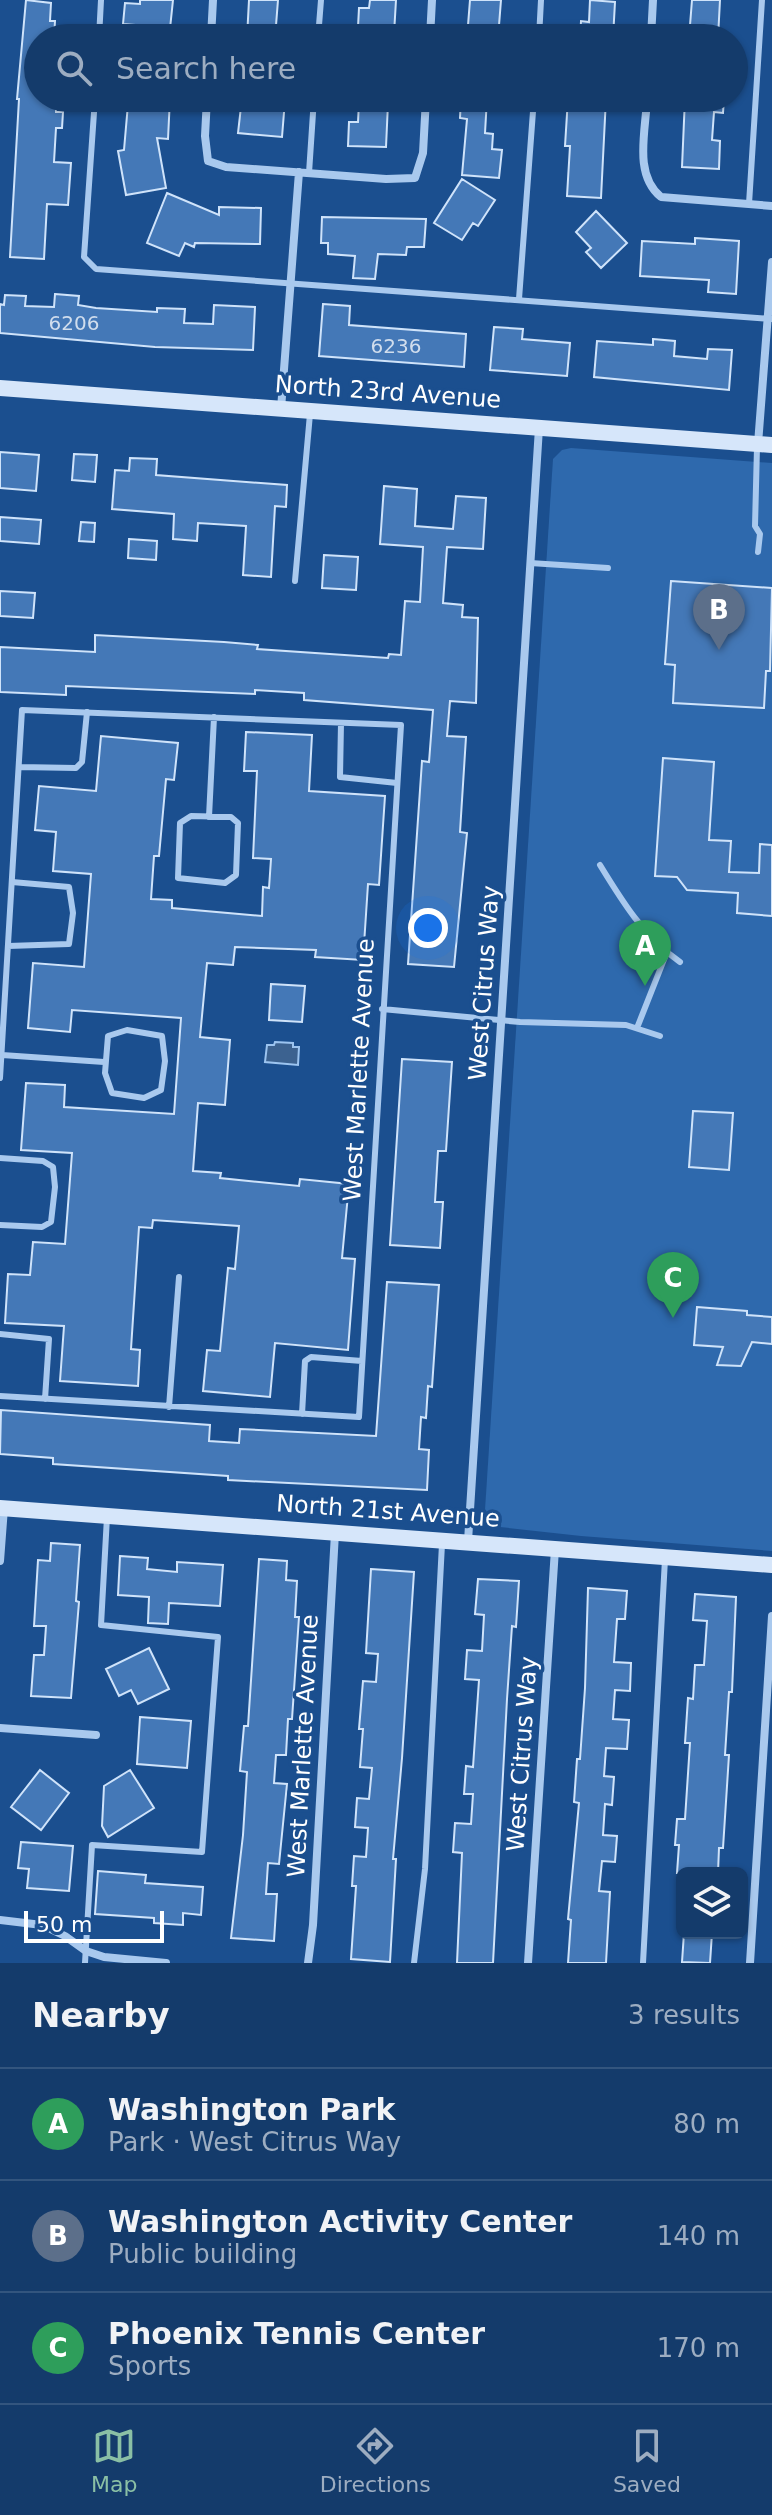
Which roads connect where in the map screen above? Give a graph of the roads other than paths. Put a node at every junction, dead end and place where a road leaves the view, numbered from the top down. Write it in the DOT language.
graph roads {
  1 [pos="101,0"];
  2 [pos="213,0"];
  3 [pos="321,0"];
  4 [pos="432,0"];
  5 [pos="541,0"];
  6 [pos="653,0"];
  7 [pos="762,0"];
  8 [pos="100,24"];
  9 [pos="212,24"];
  10 [pos="319,24"];
  11 [pos="431,24"];
  12 [pos="540,24"];
  13 [pos="652,24"];
  14 [pos="94,112"];
  15 [pos="206,112"];
  16 [pos="313,112"];
  17 [pos="425,112"];
  18 [pos="533,112"];
  19 [pos="646,112"];
  20 [pos="299,172"];
  21 [pos="309,173"];
  22 [pos="749,204"];
  23 [pos="772,206"];
  24 [pos="772,262"];
  25 [pos="291,284"];
  26 [pos="519,299"];
  27 [pos="770,319"];
  28 [pos="0,388"];
  29 [pos="281,409"];
  30 [pos="310,411"];
  31 [pos="539,428"];
  32 [pos="765,444"];
  33 [pos="758,552"];
  34 [pos="530,563"];
  35 [pos="608,568"];
  36 [pos="295,581"];
  37 [pos="87,712"];
  38 [pos="214,717"];
  39 [pos="341,723"];
  40 [pos="19,767"];
  41 [pos="397,783"];
  42 [pos="209,817"];
  43 [pos="600,865"];
  44 [pos="12,882"];
  45 [pos="8,946"];
  46 [pos="667,952"];
  47 [pos="680,962"];
  48 [pos="382,1009"];
  49 [pos="501,1021"];
  50 [pos="637,1028"];
  51 [pos="660,1036"];
  52 [pos="2,1055"];
  53 [pos="104,1062"];
  54 [pos="0,1078"];
  55 [pos="0,1158"];
  56 [pos="0,1225"];
  57 [pos="179,1277"];
  58 [pos="0,1334"];
  59 [pos="362,1361"];
  60 [pos="0,1396"];
  61 [pos="45,1399"];
  62 [pos="169,1407"];
  63 [pos="302,1414"];
  64 [pos="2,1508"];
  65 [pos="107,1517"];
  66 [pos="335,1531"];
  67 [pos="442,1539"];
  68 [pos="468,1541"];
  69 [pos="555,1548"];
  70 [pos="665,1558"];
  71 [pos="0,1561"];
  72 [pos="772,1565"];
  73 [pos="772,1616"];
  74 [pos="0,1728"];
  75 [pos="96,1735"];
  76 [pos="0,1920"];
  77 [pos="86,1951"];
  78 [pos="85,1963"];
  79 [pos="166,1963"];
  80 [pos="308,1963"];
  81 [pos="414,1963"];
  82 [pos="528,1963"];
  83 [pos="643,1963"];
  84 [pos="750,1963"];
  1 -- 8 [label="lane"];
  2 -- 9 [label="street"];
  3 -- 10 [label="lane"];
  4 -- 11 [label="street"];
  5 -- 12 [label="lane"];
  6 -- 13 [label="street"];
  7 -- 22 [label="lane"];
  14 -- 25 [label="lane"];
  15 -- 20 [label="street"];
  16 -- 21 [label="lane"];
  17 -- 21 [label="street"];
  18 -- 26 [label="lane"];
  19 -- 22 [label="street"];
  20 -- 21 [label="street"];
  20 -- 25 [label="street"];
  22 -- 23 [label="street"];
  24 -- 27 [label="street"];
  25 -- 26 [label="lane"];
  25 -- 29 [label="street"];
  26 -- 27 [label="lane"];
  27 -- 32 [label="street"];
  28 -- 29 [label="street, North 23rd Avenue"];
  29 -- 30 [label="street, North 23rd Avenue"];
  30 -- 31 [label="street, North 23rd Avenue"];
  30 -- 36 [label="lane"];
  31 -- 32 [label="street, North 23rd Avenue"];
  31 -- 34 [label="street, West Citrus Way"];
  32 -- 33 [label="lane"];
  34 -- 35 [label="lane"];
  34 -- 49 [label="street, West Citrus Way"];
  37 -- 38 [label="lane"];
  37 -- 40 [label="lane"];
  37 -- 40 [label="lane"];
  38 -- 39 [label="lane"];
  38 -- 42 [label="lane"];
  39 -- 41 [label="lane"];
  39 -- 41 [label="lane, West Marlette Avenue"];
  40 -- 44 [label="lane"];
  41 -- 48 [label="lane, West Marlette Avenue"];
  42 -- 42 [label="lane"];
  43 -- 46 [label="lane"];
  44 -- 45 [label="lane"];
  44 -- 45 [label="lane"];
  45 -- 52 [label="lane"];
  46 -- 47 [label="lane"];
  46 -- 50 [label="lane"];
  48 -- 49 [label="lane"];
  48 -- 59 [label="lane, West Marlette Avenue"];
  49 -- 50 [label="lane"];
  49 -- 68 [label="street, West Citrus Way"];
  50 -- 51 [label="lane"];
  52 -- 53 [label="lane"];
  52 -- 54 [label="lane"];
  53 -- 53 [label="lane"];
  55 -- 56 [label="lane"];
  57 -- 62 [label="lane"];
  58 -- 61 [label="lane"];
  59 -- 63 [label="lane"];
  59 -- 63 [label="lane, West Marlette Avenue"];
  60 -- 61 [label="lane"];
  61 -- 62 [label="lane"];
  62 -- 63 [label="lane"];
  64 -- 65 [label="street, North 21st Avenue"];
  64 -- 71 [label="street"];
  65 -- 66 [label="street, North 21st Avenue"];
  65 -- 77 [label="lane"];
  66 -- 67 [label="street, North 21st Avenue"];
  66 -- 80 [label="street, West Marlette Avenue"];
  67 -- 68 [label="street, North 21st Avenue"];
  67 -- 81 [label="lane"];
  68 -- 69 [label="street, North 21st Avenue"];
  69 -- 70 [label="street, North 21st Avenue"];
  69 -- 82 [label="street, West Citrus Way"];
  70 -- 72 [label="street, North 21st Avenue"];
  70 -- 83 [label="lane"];
  73 -- 84 [label="street"];
  74 -- 75 [label="street"];
  76 -- 77 [label="street"];
  77 -- 78 [label="lane"];
  77 -- 79 [label="street"];
}
